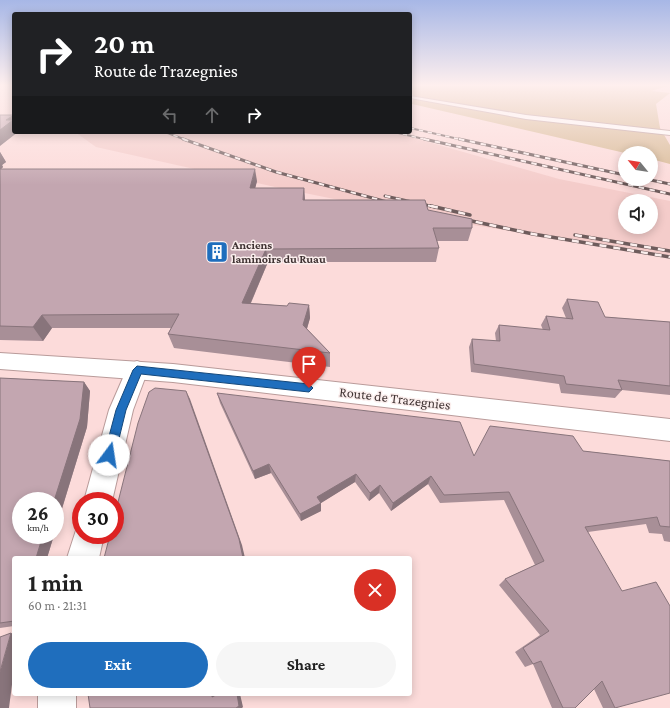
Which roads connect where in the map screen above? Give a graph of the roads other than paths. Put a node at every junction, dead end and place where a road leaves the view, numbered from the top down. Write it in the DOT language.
graph roads {
  1 [pos="542,119"];
  2 [pos="670,133"];
  3 [pos="0,361"];
  4 [pos="137,370"];
  5 [pos="670,430"];
  6 [pos="100,492"];
  7 [pos="87,544"];
  8 [pos="84,556"];
  9 [pos="57,696"];
  10 [pos="57,708"];
  1 -- 2 [label="lane"];
  3 -- 4 [label="main road, Route de Trazegnies"];
  4 -- 5 [label="main road, Route de Trazegnies"];
  4 -- 6 [label="main road"];
  7 -- 8 [label="main road"];
  9 -- 10 [label="main road"];
}
